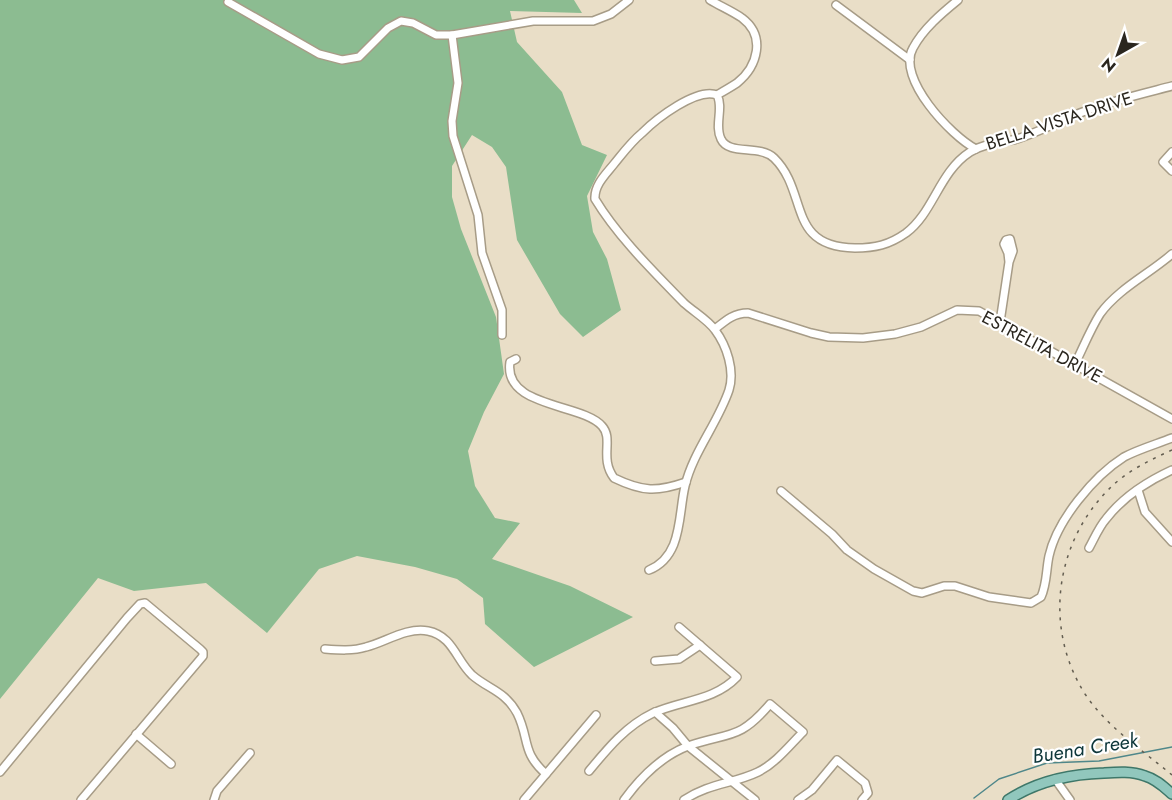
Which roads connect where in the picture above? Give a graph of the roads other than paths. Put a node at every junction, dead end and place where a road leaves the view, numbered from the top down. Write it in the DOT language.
graph roads {
  1 [pos="629,0"];
  2 [pos="710,0"];
  3 [pos="958,0"];
  4 [pos="228,2"];
  5 [pos="836,5"];
  6 [pos="452,35"];
  7 [pos="910,60"];
  8 [pos="1172,86"];
  9 [pos="717,95"];
  10 [pos="976,149"];
  11 [pos="1172,152"];
  12 [pos="1172,171"];
  13 [pos="1172,254"];
  14 [pos="1009,262"];
  15 [pos="1000,322"];
  16 [pos="715,329"];
  17 [pos="502,335"];
  18 [pos="516,358"];
  19 [pos="1075,364"];
  20 [pos="1172,419"];
  21 [pos="1172,438"];
  22 [pos="1172,470"];
  23 [pos="686,482"];
  24 [pos="1137,490"];
  25 [pos="781,491"];
  26 [pos="1172,542"];
  27 [pos="1089,548"];
  28 [pos="649,570"];
  29 [pos="679,627"];
  30 [pos="700,645"];
  31 [pos="325,648"];
  32 [pos="655,661"];
  33 [pos="655,712"];
  34 [pos="596,715"];
  35 [pos="136,734"];
  36 [pos="688,746"];
  37 [pos="250,753"];
  38 [pos="171,764"];
  39 [pos="589,771"];
  40 [pos="0,772"];
  41 [pos="546,774"];
  42 [pos="1055,779"];
  43 [pos="728,780"];
  44 [pos="1172,794"];
  45 [pos="81,800"];
  46 [pos="214,800"];
  47 [pos="524,800"];
  48 [pos="624,800"];
  49 [pos="684,800"];
  50 [pos="755,800"];
  51 [pos="798,800"];
  52 [pos="862,800"];
  53 [pos="1008,800"];
  54 [pos="1070,800"];
  1 -- 6 [label="street"];
  2 -- 9 [label="street"];
  3 -- 7 [label="street"];
  4 -- 6 [label="street"];
  5 -- 7 [label="street"];
  6 -- 17 [label="street"];
  7 -- 10 [label="street"];
  8 -- 10 [label="street, BELLA VISTA DRIVE"];
  9 -- 10 [label="street, BELLA VISTA DRIVE"];
  9 -- 16 [label="street"];
  11 -- 12 [label="street"];
  13 -- 19 [label="street"];
  14 -- 15 [label="street"];
  15 -- 16 [label="street, ESTRELITA DRIVE"];
  15 -- 19 [label="street, ESTRELITA DRIVE"];
  16 -- 23 [label="street"];
  18 -- 23 [label="street"];
  19 -- 20 [label="street, ESTRELITA DRIVE"];
  21 -- 25 [label="street"];
  22 -- 24 [label="street"];
  23 -- 28 [label="street"];
  24 -- 26 [label="street"];
  24 -- 27 [label="street"];
  29 -- 30 [label="street"];
  30 -- 32 [label="street"];
  30 -- 33 [label="street"];
  31 -- 41 [label="street"];
  33 -- 36 [label="street"];
  33 -- 39 [label="street"];
  34 -- 41 [label="street"];
  35 -- 38 [label="street"];
  35 -- 40 [label="street"];
  35 -- 45 [label="street"];
  36 -- 43 [label="street"];
  36 -- 43 [label="street"];
  36 -- 48 [label="street"];
  37 -- 46 [label="street"];
  41 -- 47 [label="street"];
  42 -- 44 [label="main road"];
  42 -- 53 [label="main road"];
  42 -- 54 [label="street"];
  43 -- 49 [label="street"];
  43 -- 50 [label="street"];
  51 -- 52 [label="street"];
}
